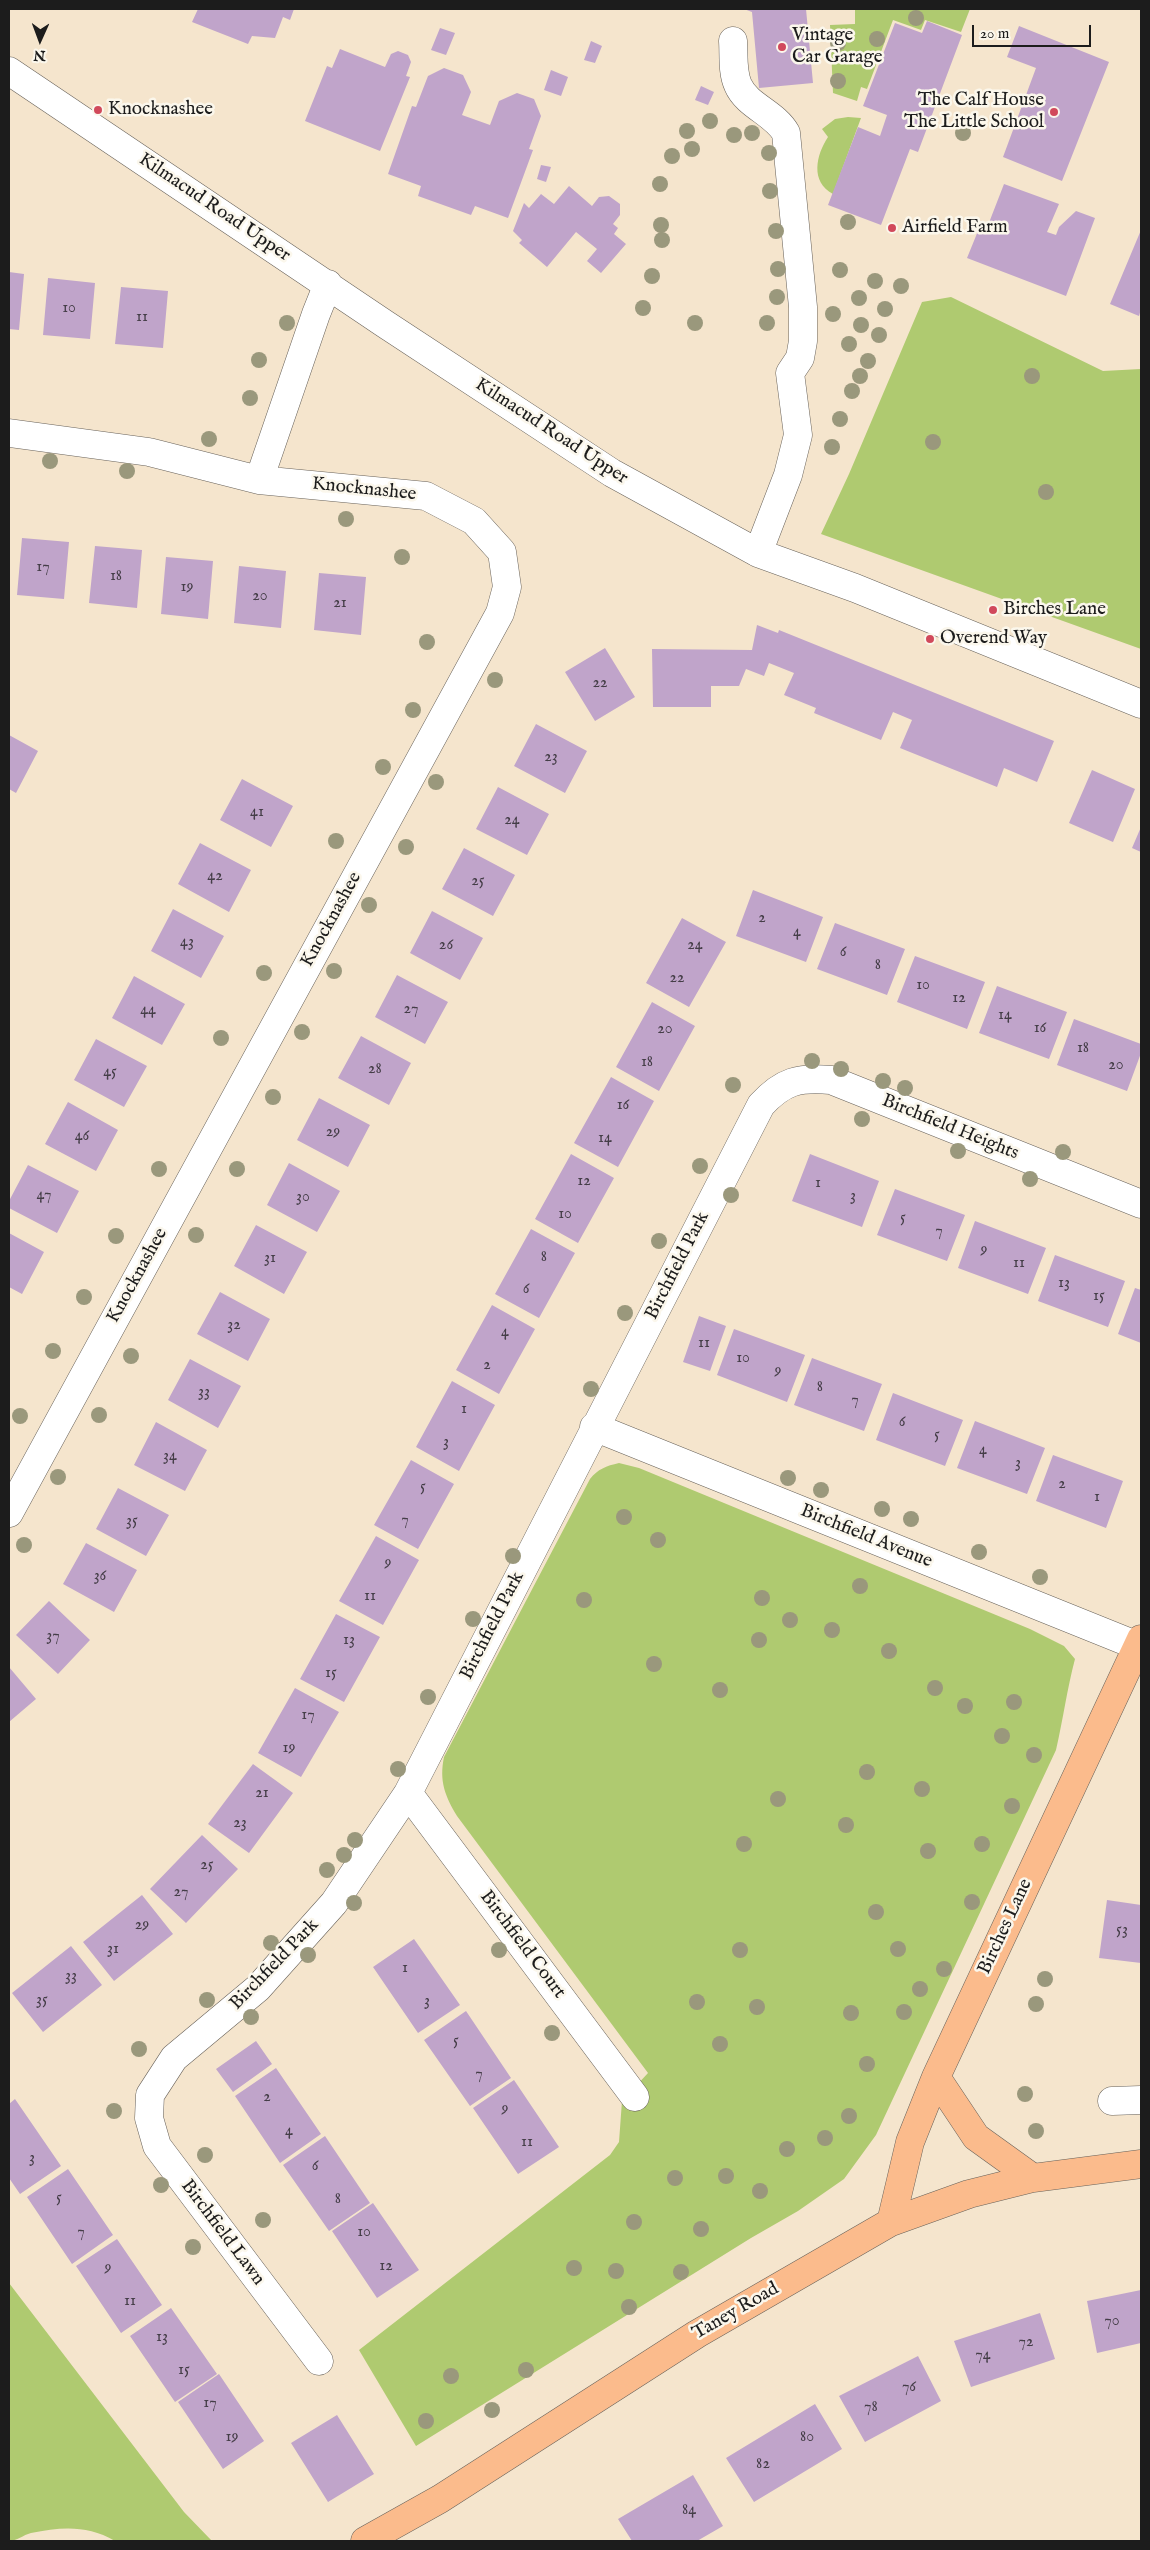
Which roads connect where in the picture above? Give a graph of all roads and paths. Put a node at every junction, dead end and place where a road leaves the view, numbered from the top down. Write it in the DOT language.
graph roads {
  1 [pos="733,41"];
  2 [pos="9,71"];
  3 [pos="328,284"];
  4 [pos="9,433"];
  5 [pos="259,480"];
  6 [pos="758,553"];
  7 [pos="1141,704"];
  8 [pos="762,1105"];
  9 [pos="1141,1204"];
  10 [pos="594,1427"];
  11 [pos="9,1513"];
  12 [pos="1140,1642"];
  13 [pos="408,1793"];
  14 [pos="936,2077"];
  15 [pos="150,2095"];
  16 [pos="635,2097"];
  17 [pos="1141,2100"];
  18 [pos="1112,2101"];
  19 [pos="1141,2164"];
  20 [pos="1033,2178"];
  21 [pos="891,2222"];
  22 [pos="319,2361"];
  23 [pos="365,2541"];
  1 -- 6 [label="street"];
  2 -- 3 [label="street, Kilmacud Road Upper"];
  3 -- 5 [label="street"];
  3 -- 6 [label="street, Kilmacud Road Upper"];
  4 -- 5 [label="street, Knocknashee"];
  5 -- 11 [label="street, Knocknashee"];
  6 -- 7 [label="street, Kilmacud Road Upper"];
  8 -- 9 [label="street, Birchfield Heights"];
  8 -- 10 [label="street, Birchfield Park"];
  10 -- 12 [label="street, Birchfield Avenue"];
  10 -- 13 [label="street, Birchfield Park"];
  12 -- 14 [label="main road, Birches Lane"];
  13 -- 15 [label="street, Birchfield Park"];
  13 -- 16 [label="street, Birchfield Court"];
  14 -- 20 [label="main road"];
  14 -- 21 [label="main road, Birches Lane"];
  15 -- 22 [label="street, Birchfield Lawn"];
  17 -- 18 [label="street"];
  19 -- 20 [label="main road, Taney Road"];
  20 -- 21 [label="main road, Taney Road"];
  21 -- 23 [label="main road, Taney Road"];
}
